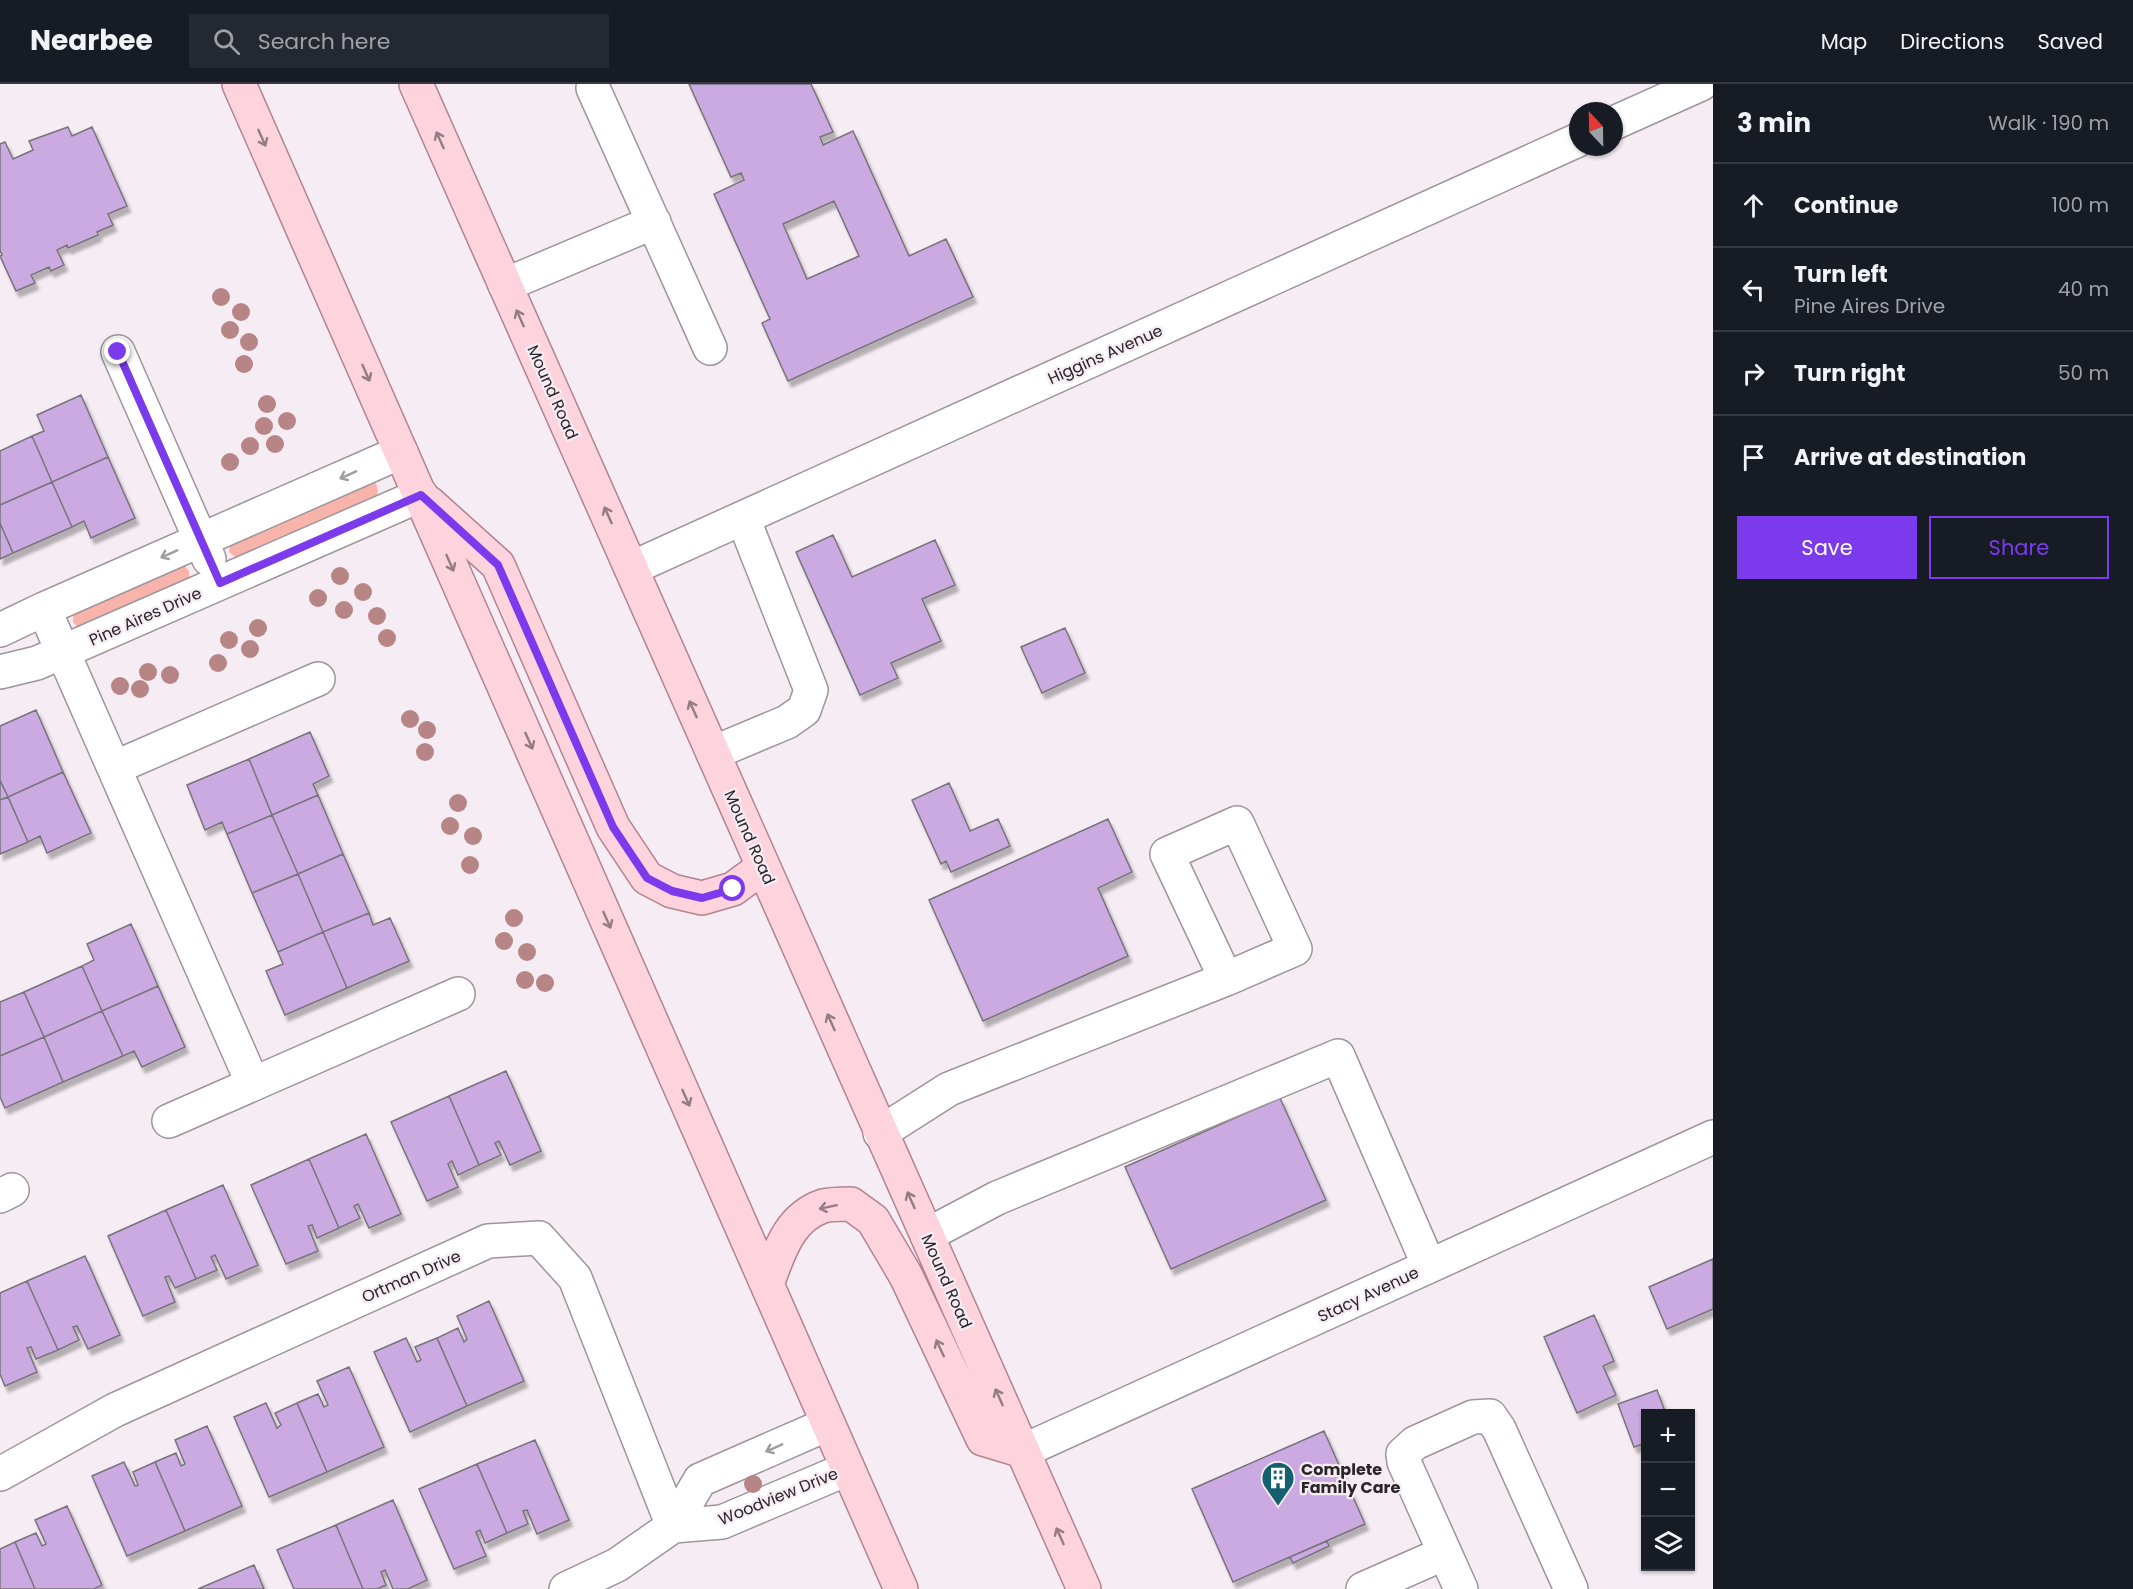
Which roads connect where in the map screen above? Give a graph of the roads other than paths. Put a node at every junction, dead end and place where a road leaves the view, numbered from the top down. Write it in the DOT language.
graph roads {
  1 [pos="239,84"];
  2 [pos="416,84"];
  3 [pos="1701,84"];
  4 [pos="593,88"];
  5 [pos="1623,119"];
  6 [pos="1569,144"];
  7 [pos="654,222"];
  8 [pos="505,285"];
  9 [pos="710,348"];
  10 [pos="118,352"];
  11 [pos="401,452"];
  12 [pos="421,495"];
  13 [pos="743,518"];
  14 [pos="201,540"];
  15 [pos="632,568"];
  16 [pos="220,583"];
  17 [pos="44,609"];
  18 [pos="0,630"];
  19 [pos="63,652"];
  20 [pos="0,672"];
  21 [pos="318,679"];
  22 [pos="713,753"];
  23 [pos="114,768"];
  24 [pos="763,867"];
  25 [pos="1226,979"];
  26 [pos="458,994"];
  27 [pos="253,1084"];
  28 [pos="170,1121"];
  29 [pos="880,1133"];
  30 [pos="1713,1137"];
  31 [pos="927,1235"];
  32 [pos="1429,1266"];
  33 [pos="767,1284"];
  34 [pos="828,1424"];
  35 [pos="1023,1451"];
  36 [pos="847,1469"];
  37 [pos="0,1474"];
  38 [pos="673,1526"];
  39 [pos="1445,1553"];
  40 [pos="566,1589"];
  41 [pos="901,1589"];
  42 [pos="1084,1589"];
  43 [pos="1363,1589"];
  44 [pos="1461,1589"];
  45 [pos="1570,1589"];
  1 -- 11 [label="main road, one-way"];
  8 -- 2 [label="main road, Mound Road, one-way"];
  3 -- 5 [label="street"];
  4 -- 7 [label="street"];
  6 -- 13 [label="street, Higgins Avenue"];
  7 -- 8 [label="street"];
  7 -- 9 [label="street"];
  15 -- 8 [label="main road, Mound Road, one-way"];
  10 -- 14 [label="street"];
  11 -- 12 [label="main road"];
  11 -- 14 [label="street, one-way"];
  12 -- 16 [label="street, Pine Aires Drive"];
  12 -- 24 [label="main road"];
  12 -- 33 [label="main road, one-way"];
  13 -- 15 [label="street, Higgins Avenue"];
  13 -- 22 [label="street"];
  14 -- 16 [label="street"];
  14 -- 17 [label="street, one-way"];
  22 -- 15 [label="main road, Mound Road, one-way"];
  16 -- 19 [label="street, Pine Aires Drive"];
  17 -- 18 [label="street"];
  17 -- 19 [label="street"];
  19 -- 20 [label="street, Pine Aires Drive"];
  19 -- 23 [label="street"];
  21 -- 23 [label="street"];
  22 -- 24 [label="main road, Mound Road"];
  23 -- 27 [label="street"];
  29 -- 24 [label="main road, Mound Road, one-way"];
  25 -- 25 [label="street"];
  25 -- 29 [label="street"];
  26 -- 27 [label="street"];
  27 -- 28 [label="street"];
  31 -- 29 [label="main road, Mound Road, one-way"];
  30 -- 32 [label="street, Stacy Avenue"];
  31 -- 32 [label="street"];
  35 -- 31 [label="main road, Mound Road, one-way"];
  32 -- 35 [label="street, Stacy Avenue"];
  33 -- 34 [label="main road"];
  35 -- 33 [label="main road, one-way"];
  34 -- 36 [label="main road"];
  34 -- 38 [label="street, one-way"];
  42 -- 35 [label="main road, Mound Road, one-way"];
  36 -- 38 [label="street, Woodview Drive"];
  36 -- 41 [label="main road"];
  37 -- 38 [label="street, Ortman Drive"];
  38 -- 40 [label="street"];
  39 -- 43 [label="street"];
  39 -- 44 [label="street"];
  39 -- 45 [label="street"];
}
